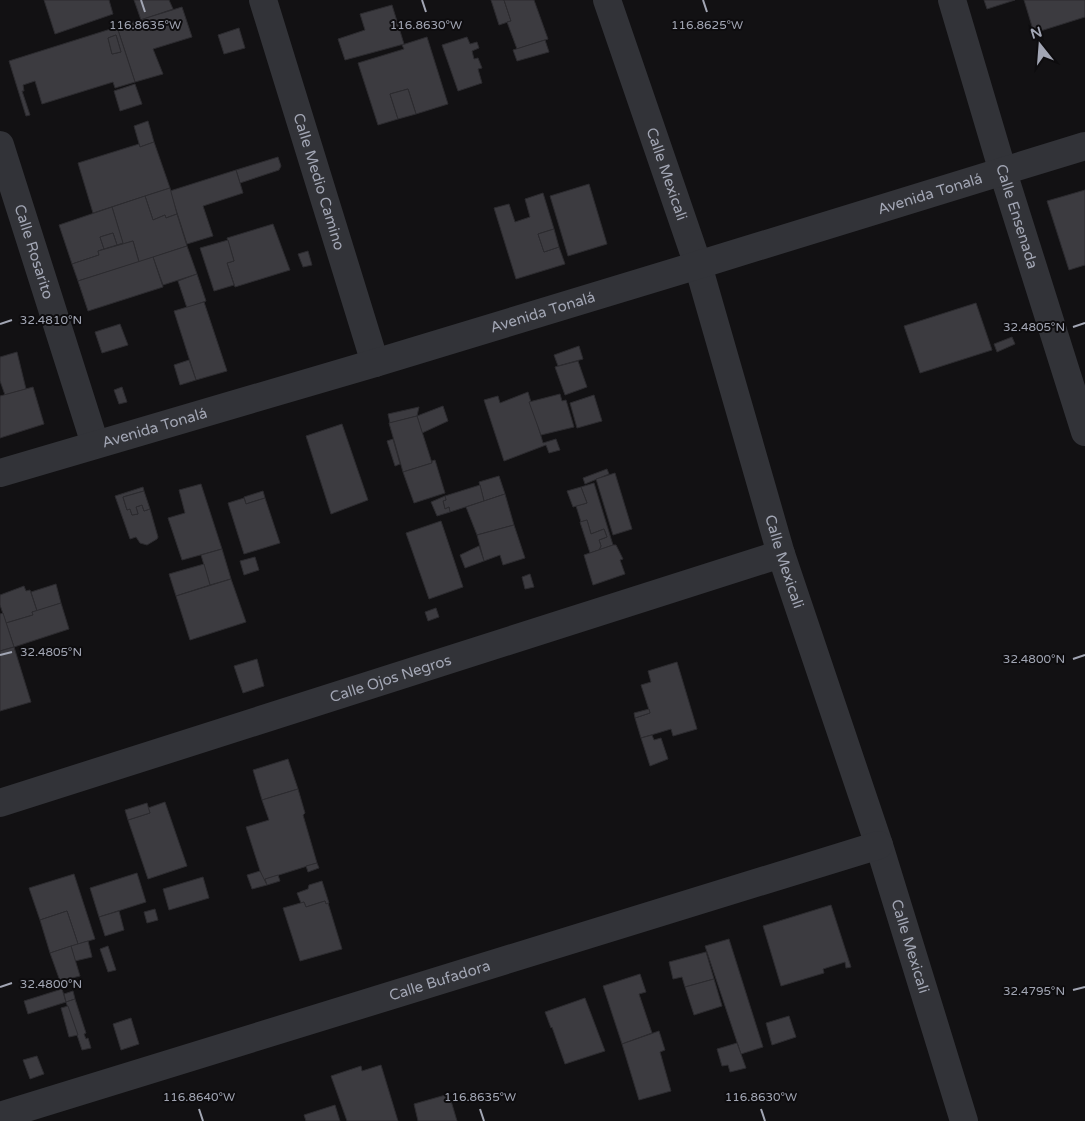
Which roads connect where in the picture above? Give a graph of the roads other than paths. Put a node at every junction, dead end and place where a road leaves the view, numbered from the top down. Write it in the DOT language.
graph roads {
  1 [pos="262,0"];
  2 [pos="608,0"];
  3 [pos="952,0"];
  4 [pos="1085,146"];
  5 [pos="1,150"];
  6 [pos="1003,172"];
  7 [pos="698,265"];
  8 [pos="375,363"];
  9 [pos="1085,432"];
  10 [pos="95,444"];
  11 [pos="0,473"];
  12 [pos="781,554"];
  13 [pos="0,802"];
  14 [pos="880,845"];
  15 [pos="0,1116"];
  16 [pos="964,1121"];
  1 -- 8 [label="street, Calle Medio Camino"];
  2 -- 7 [label="street, Calle Mexicali"];
  3 -- 6 [label="street, Calle Ensenada"];
  4 -- 6 [label="street, Avenida Tonalá"];
  5 -- 10 [label="street, Calle Rosarito"];
  6 -- 7 [label="street, Avenida Tonalá"];
  6 -- 9 [label="street, Calle Ensenada"];
  7 -- 8 [label="street, Avenida Tonalá"];
  7 -- 12 [label="street, Calle Mexicali"];
  8 -- 10 [label="street, Avenida Tonalá"];
  10 -- 11 [label="street, Avenida Tonalá"];
  12 -- 13 [label="street, Calle Ojos Negros"];
  12 -- 14 [label="street, Calle Mexicali"];
  14 -- 15 [label="street, Calle Bufadora"];
  14 -- 16 [label="street, Calle Mexicali"];
}
